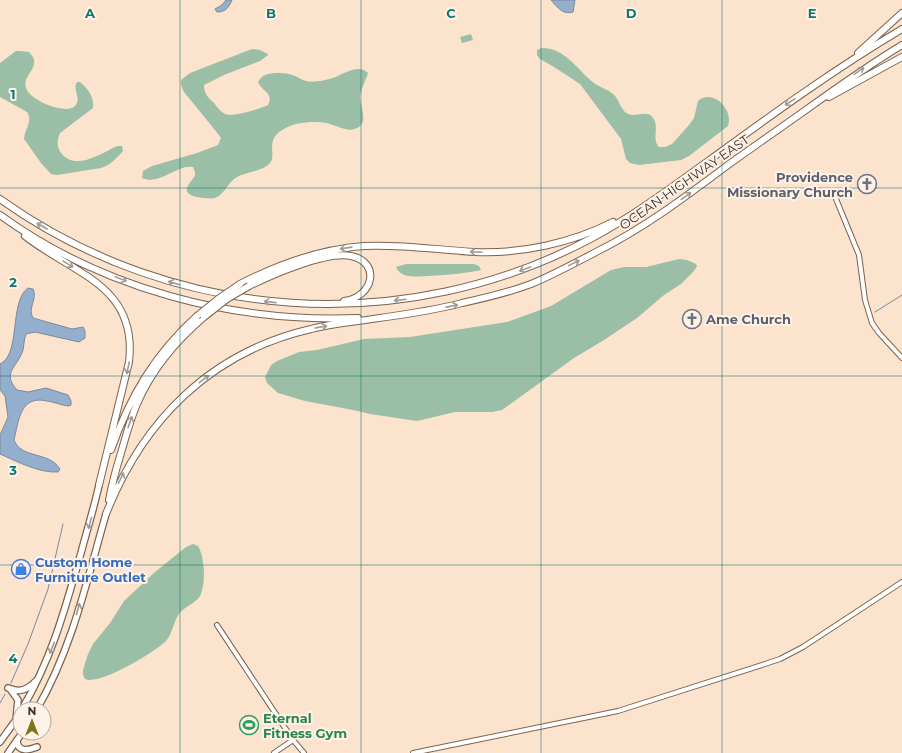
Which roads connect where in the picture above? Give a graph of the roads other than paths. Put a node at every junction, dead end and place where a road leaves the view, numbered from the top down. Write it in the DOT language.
graph roads {
  1 [pos="902,13"];
  2 [pos="902,29"];
  3 [pos="902,45"];
  4 [pos="902,57"];
  5 [pos="822,80"];
  6 [pos="802,113"];
  7 [pos="0,198"];
  8 [pos="836,199"];
  9 [pos="646,205"];
  10 [pos="1,216"];
  11 [pos="311,304"];
  12 [pos="414,313"];
  13 [pos="902,358"];
  14 [pos="99,485"];
  15 [pos="106,514"];
  16 [pos="902,582"];
  17 [pos="216,625"];
  18 [pos="41,675"];
  19 [pos="18,701"];
  20 [pos="26,701"];
  21 [pos="41,701"];
  22 [pos="12,726"];
  23 [pos="293,740"];
  24 [pos="17,741"];
  25 [pos="0,742"];
  26 [pos="8,753"];
  27 [pos="28,753"];
  28 [pos="274,753"];
  29 [pos="304,753"];
  30 [pos="414,753"];
  1 -- 5 [label="highway"];
  2 -- 5 [label="highway, OCEAN HIGHWAY EAST"];
  6 -- 3 [label="highway, OCEAN HIGHWAY EAST, one-way"];
  4 -- 6 [label="highway"];
  5 -- 9 [label="highway, OCEAN HIGHWAY EAST, one-way"];
  12 -- 6 [label="highway, OCEAN HIGHWAY EAST, one-way"];
  11 -- 7 [label="highway, one-way"];
  8 -- 13 [label="street"];
  9 -- 11 [label="highway, one-way"];
  9 -- 14 [label="highway, one-way, bridge"];
  10 -- 12 [label="highway, one-way"];
  10 -- 14 [label="highway, one-way"];
  15 -- 11 [label="highway, one-way, bridge"];
  15 -- 12 [label="highway, one-way"];
  14 -- 18 [label="highway, one-way"];
  21 -- 15 [label="highway, one-way"];
  16 -- 30 [label="street"];
  17 -- 23 [label="street"];
  18 -- 19 [label="highway"];
  18 -- 20 [label="highway"];
  22 -- 25 [label="highway"];
  23 -- 28 [label="street"];
  23 -- 29 [label="street"];
  24 -- 26 [label="highway"];
  24 -- 27 [label="highway"];
}
